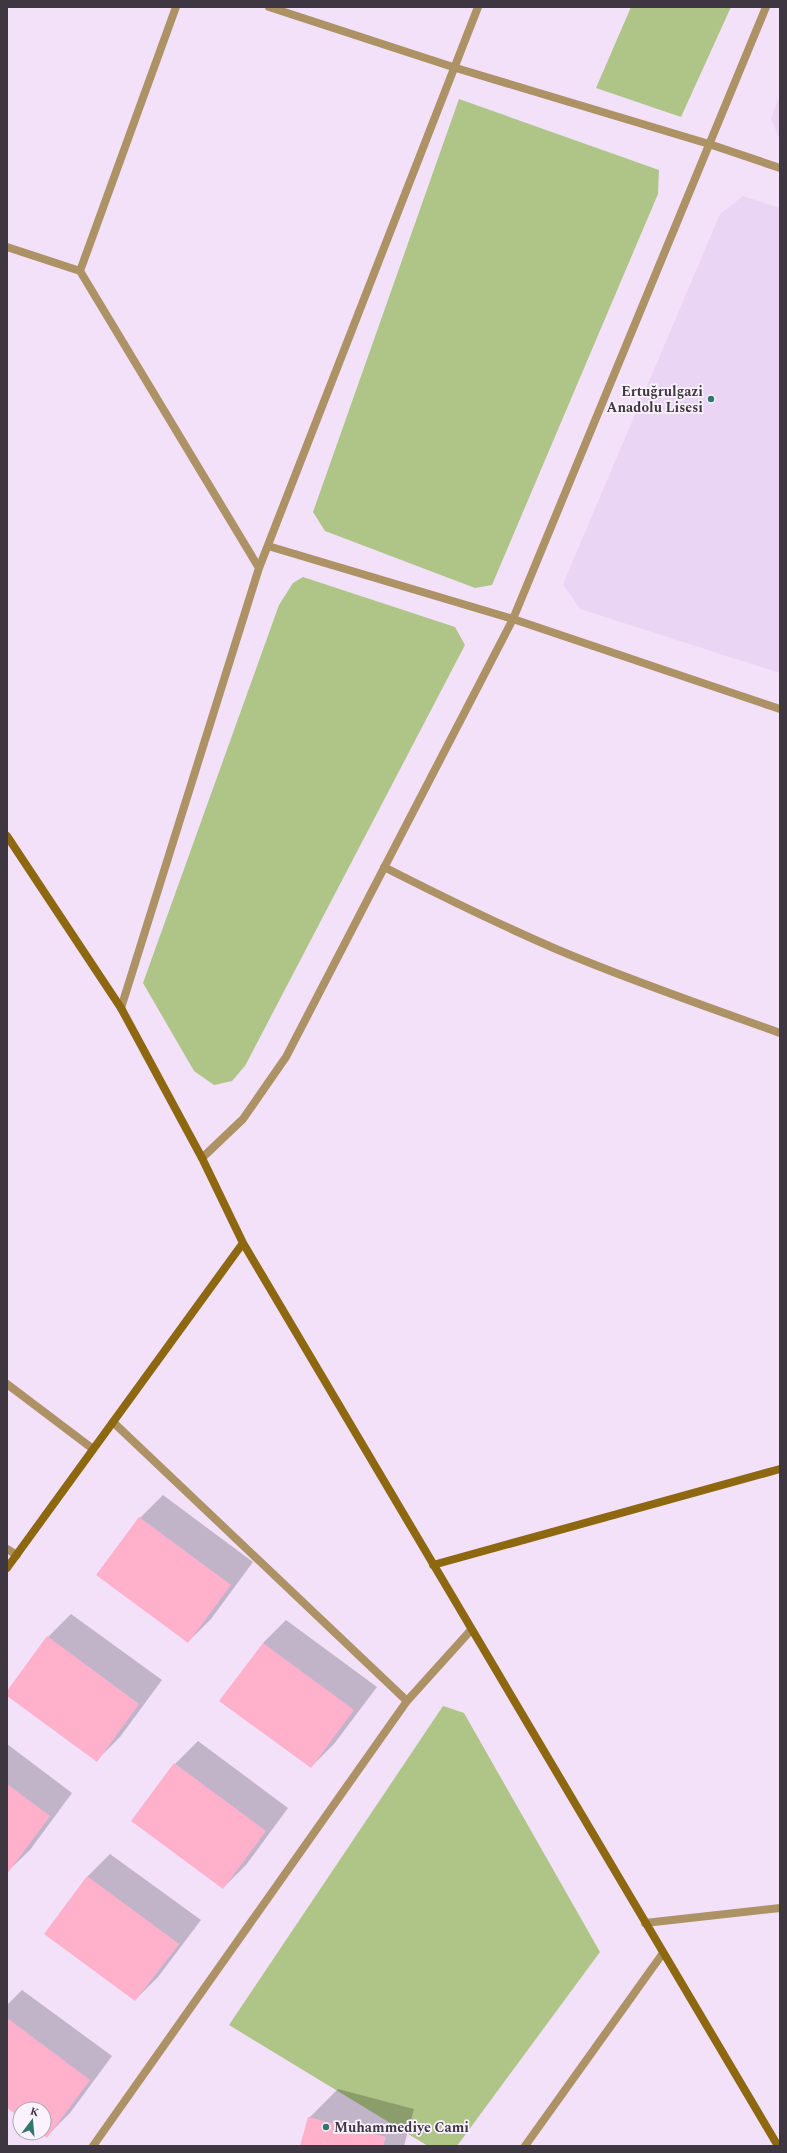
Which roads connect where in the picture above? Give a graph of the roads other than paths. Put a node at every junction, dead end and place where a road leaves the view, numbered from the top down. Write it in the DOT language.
graph roads {
  1 [pos="176,7"];
  2 [pos="269,7"];
  3 [pos="478,7"];
  4 [pos="766,7"];
  5 [pos="456,68"];
  6 [pos="709,144"];
  7 [pos="780,168"];
  8 [pos="7,247"];
  9 [pos="80,271"];
  10 [pos="268,546"];
  11 [pos="259,568"];
  12 [pos="513,619"];
  13 [pos="780,709"];
  14 [pos="7,836"];
  15 [pos="384,867"];
  16 [pos="121,1008"];
  17 [pos="780,1033"];
  18 [pos="202,1158"];
  19 [pos="243,1243"];
  20 [pos="7,1384"];
  21 [pos="113,1422"];
  22 [pos="93,1449"];
  23 [pos="780,1469"];
  24 [pos="7,1549"];
  25 [pos="17,1555"];
  26 [pos="433,1565"];
  27 [pos="7,1568"];
  28 [pos="471,1630"];
  29 [pos="407,1701"];
  30 [pos="780,1908"];
  31 [pos="645,1923"];
  32 [pos="663,1953"];
  33 [pos="93,2146"];
  34 [pos="525,2146"];
  35 [pos="778,2146"];
  1 -- 9 [label="street"];
  2 -- 5 [label="street"];
  3 -- 5 [label="street"];
  4 -- 6 [label="street"];
  5 -- 6 [label="street"];
  5 -- 10 [label="street"];
  6 -- 7 [label="street"];
  6 -- 12 [label="street"];
  8 -- 9 [label="street"];
  9 -- 11 [label="street"];
  10 -- 11 [label="street"];
  10 -- 12 [label="street"];
  11 -- 16 [label="street"];
  12 -- 13 [label="street"];
  12 -- 15 [label="street"];
  14 -- 16 [label="main road"];
  15 -- 17 [label="street"];
  15 -- 18 [label="street"];
  16 -- 18 [label="main road"];
  18 -- 19 [label="main road"];
  19 -- 21 [label="main road"];
  19 -- 26 [label="main road"];
  20 -- 22 [label="street"];
  21 -- 22 [label="main road"];
  21 -- 29 [label="street"];
  22 -- 25 [label="main road"];
  23 -- 26 [label="main road"];
  24 -- 25 [label="street"];
  25 -- 27 [label="main road"];
  26 -- 28 [label="main road"];
  28 -- 29 [label="street"];
  28 -- 31 [label="main road"];
  29 -- 33 [label="street"];
  30 -- 31 [label="street"];
  31 -- 32 [label="main road"];
  32 -- 34 [label="street"];
  32 -- 35 [label="main road"];
}
